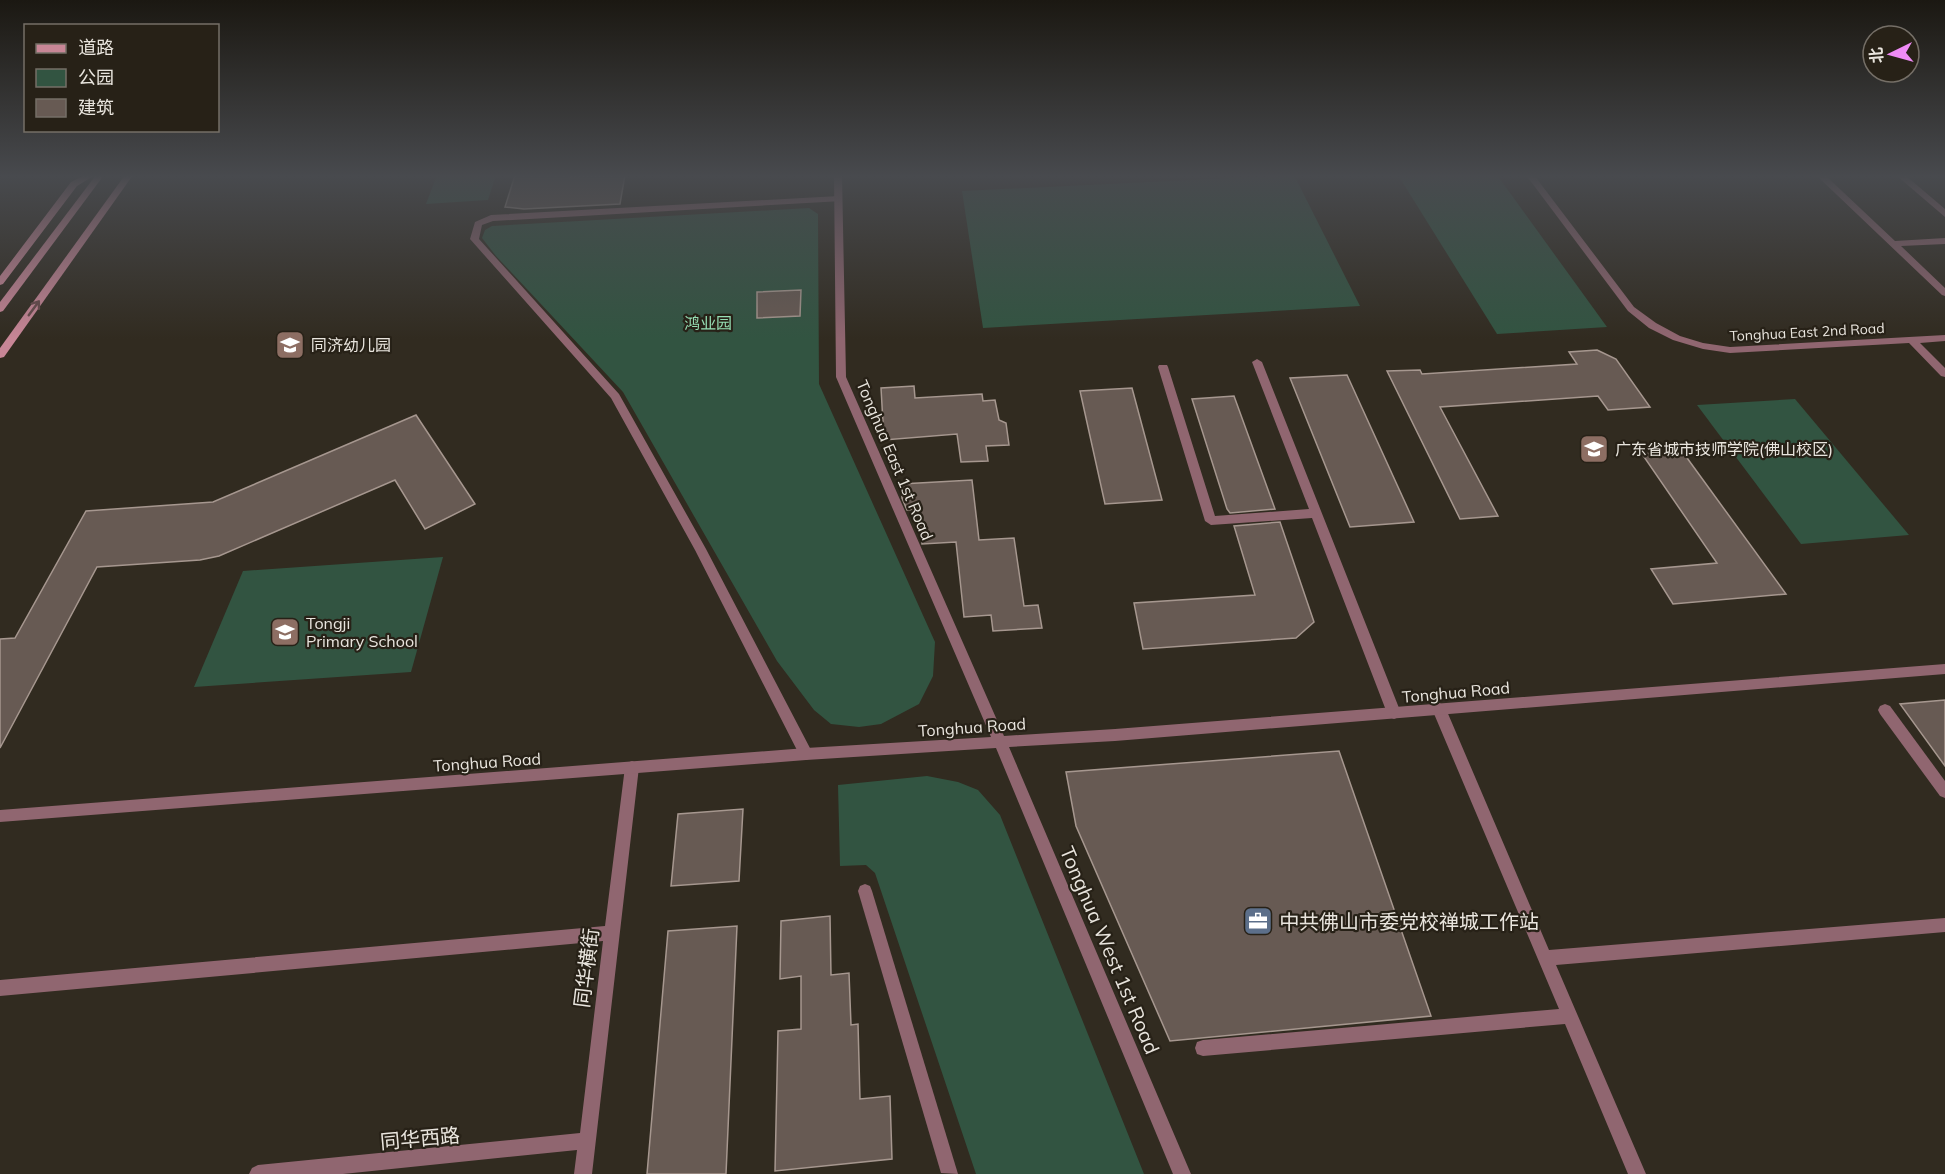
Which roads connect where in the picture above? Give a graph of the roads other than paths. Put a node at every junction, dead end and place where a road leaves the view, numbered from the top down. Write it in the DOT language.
graph roads {
  1 [pos="38,230"];
  2 [pos="59,230"];
  3 [pos="90,230"];
  4 [pos="476,230"];
  5 [pos="839,230"];
  6 [pos="1571,230"];
  7 [pos="1877,230"];
  8 [pos="1945,241"];
  9 [pos="1892,244"];
  10 [pos="0,282"];
  11 [pos="1945,293"];
  12 [pos="0,309"];
  13 [pos="1945,338"];
  14 [pos="1911,340"];
  15 [pos="0,355"];
  16 [pos="1257,362"];
  17 [pos="1163,367"];
  18 [pos="1945,374"];
  19 [pos="1317,513"];
  20 [pos="1945,669"];
  21 [pos="1439,710"];
  22 [pos="1885,710"];
  23 [pos="1394,713"];
  24 [pos="1000,742"];
  25 [pos="806,754"];
  26 [pos="632,767"];
  27 [pos="1945,792"];
  28 [pos="0,816"];
  29 [pos="865,891"];
  30 [pos="1945,925"];
  31 [pos="611,933"];
  32 [pos="1545,958"];
  33 [pos="0,988"];
  34 [pos="1570,1016"];
  35 [pos="1203,1048"];
  36 [pos="586,1141"];
  37 [pos="258,1174"];
  38 [pos="583,1174"];
  39 [pos="947,1174"];
  40 [pos="1182,1174"];
  41 [pos="1637,1174"];
  1 -- 10 [label="main road"];
  2 -- 12 [label="main road"];
  15 -- 3 [label="main road, one-way"];
  4 -- 25 [label="street"];
  5 -- 24 [label="street, Tonghua East 1st Road"];
  6 -- 14 [label="street, Tonghua East 2nd Road"];
  7 -- 9 [label="street"];
  8 -- 9 [label="street"];
  9 -- 11 [label="street"];
  13 -- 14 [label="street"];
  14 -- 18 [label="street"];
  16 -- 19 [label="street"];
  17 -- 19 [label="street"];
  19 -- 23 [label="street"];
  20 -- 21 [label="street, Tonghua Road"];
  21 -- 23 [label="street, Tonghua Road"];
  21 -- 32 [label="street"];
  22 -- 27 [label="street"];
  23 -- 24 [label="street, Tonghua Road"];
  24 -- 25 [label="street, Tonghua Road"];
  24 -- 40 [label="street, Tonghua West 1st Road"];
  25 -- 26 [label="street, Tonghua Road"];
  26 -- 28 [label="street, Tonghua Road"];
  26 -- 31 [label="street, 同华横街"];
  29 -- 39 [label="street"];
  30 -- 32 [label="street"];
  31 -- 33 [label="street"];
  31 -- 36 [label="street, 同华横街"];
  32 -- 34 [label="street"];
  34 -- 35 [label="street"];
  34 -- 41 [label="street"];
  36 -- 37 [label="street, 同华西路"];
  36 -- 38 [label="street, 同华横街"];
}
